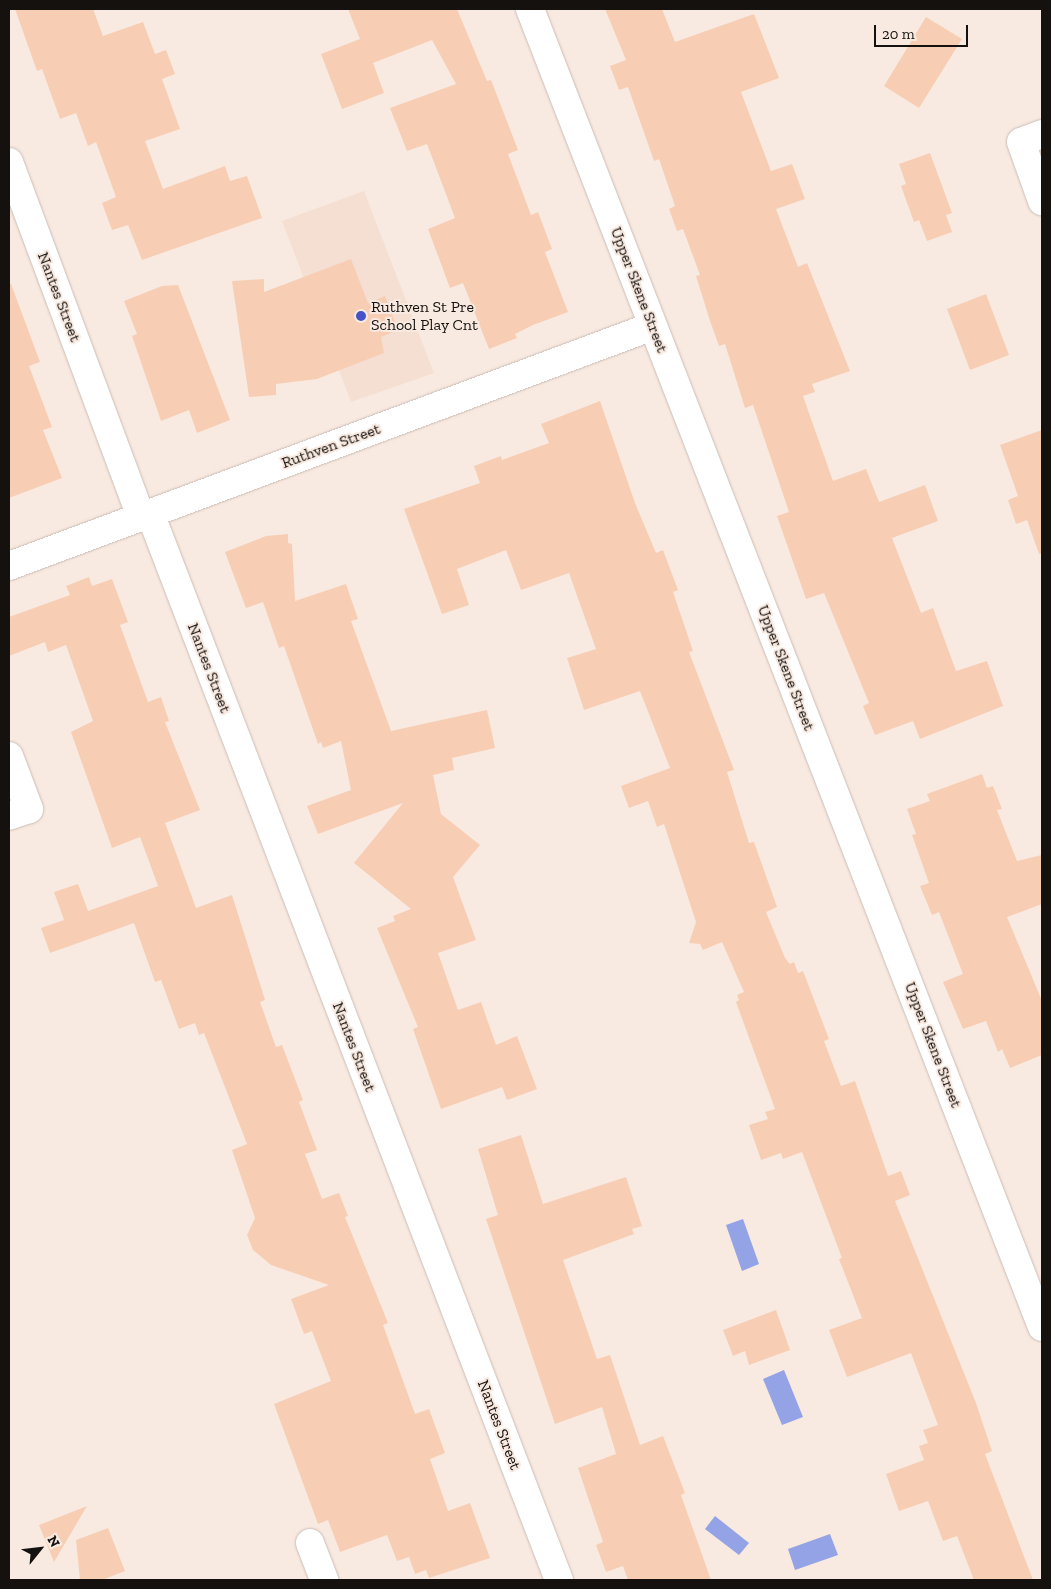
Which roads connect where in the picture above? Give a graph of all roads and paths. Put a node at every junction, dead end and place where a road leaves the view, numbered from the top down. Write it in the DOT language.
graph roads {
  1 [pos="530,9"];
  2 [pos="1042,134"];
  3 [pos="9,162"];
  4 [pos="1042,201"];
  5 [pos="653,326"];
  6 [pos="146,514"];
  7 [pos="9,566"];
  8 [pos="9,756"];
  9 [pos="9,816"];
  10 [pos="1042,1327"];
  11 [pos="310,1543"];
  12 [pos="324,1580"];
  13 [pos="559,1580"];
  1 -- 5 [label="street, Upper Skene Street"];
  2 -- 4 [label="street"];
  3 -- 6 [label="street, Nantes Street"];
  5 -- 6 [label="street, Ruthven Street"];
  5 -- 10 [label="street, Upper Skene Street"];
  6 -- 7 [label="street, Ruthven Street"];
  6 -- 13 [label="street, Nantes Street"];
  8 -- 9 [label="street"];
  11 -- 12 [label="street"];
}
